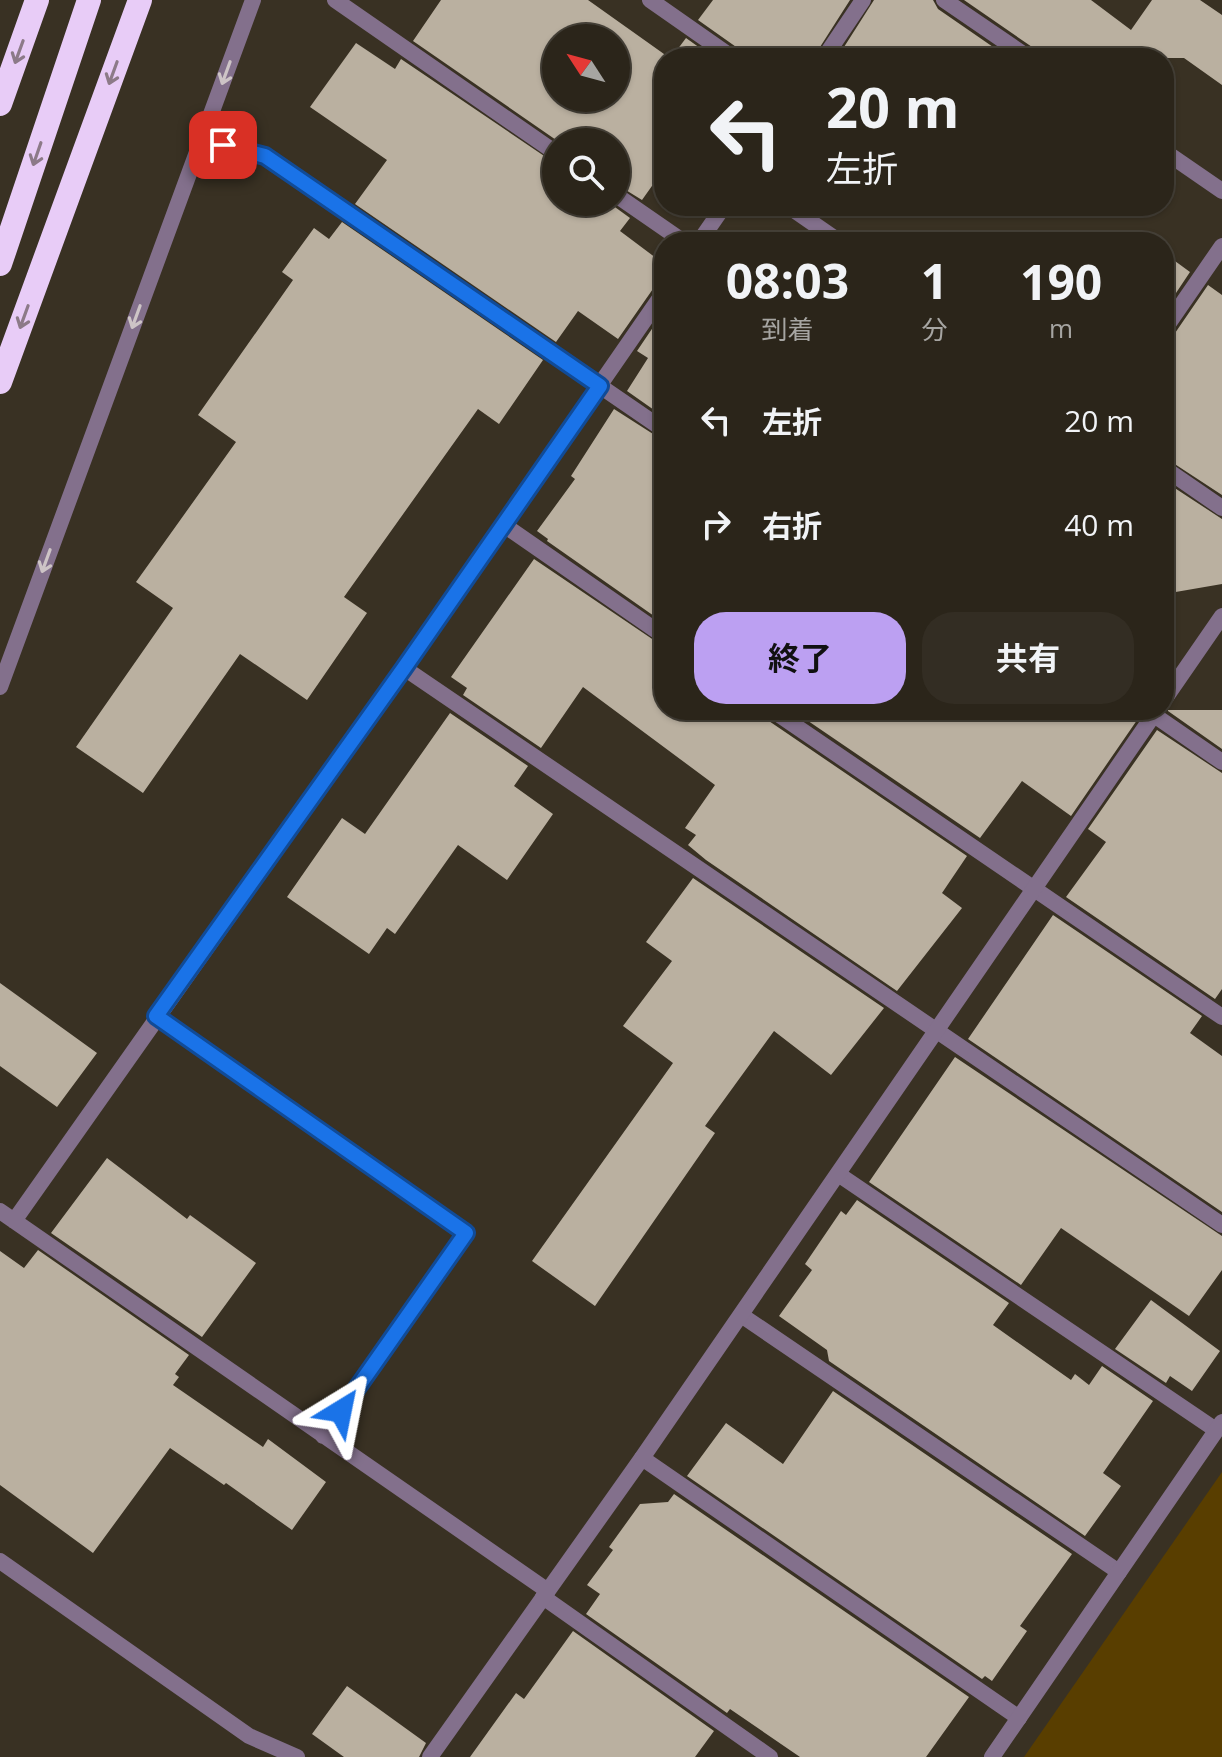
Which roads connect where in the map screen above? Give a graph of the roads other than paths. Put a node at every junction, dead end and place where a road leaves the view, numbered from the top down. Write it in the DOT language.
graph roads {
  1 [pos="37,0"];
  2 [pos="89,0"];
  3 [pos="140,0"];
  4 [pos="253,0"];
  5 [pos="335,0"];
  6 [pos="650,0"];
  7 [pos="863,0"];
  8 [pos="944,0"];
  9 [pos="719,48"];
  10 [pos="831,48"];
  11 [pos="1014,48"];
  12 [pos="0,104"];
  13 [pos="202,139"];
  14 [pos="542,143"];
  15 [pos="1174,158"];
  16 [pos="1222,191"];
  17 [pos="630,205"];
  18 [pos="802,216"];
  19 [pos="670,232"];
  20 [pos="826,232"];
  21 [pos="1222,246"];
  22 [pos="0,264"];
  23 [pos="654,307"];
  24 [pos="1174,316"];
  25 [pos="0,382"];
  26 [pos="600,386"];
  27 [pos="654,423"];
  28 [pos="1174,475"];
  29 [pos="1222,508"];
  30 [pos="504,525"];
  31 [pos="1222,616"];
  32 [pos="654,629"];
  33 [pos="404,668"];
  34 [pos="1174,686"];
  35 [pos="0,687"];
  36 [pos="786,720"];
  37 [pos="1150,720"];
  38 [pos="1166,720"];
  39 [pos="1222,762"];
  40 [pos="1033,890"];
  41 [pos="156,1016"];
  42 [pos="1222,1017"];
  43 [pos="935,1031"];
  44 [pos="838,1174"];
  45 [pos="7,1216"];
  46 [pos="1222,1225"];
  47 [pos="741,1315"];
  48 [pos="1219,1426"];
  49 [pos="323,1436"];
  50 [pos="642,1458"];
  51 [pos="0,1561"];
  52 [pos="1119,1572"];
  53 [pos="546,1594"];
  54 [pos="1019,1718"];
  55 [pos="297,1757"];
  56 [pos="430,1757"];
  57 [pos="770,1757"];
  58 [pos="992,1757"];
  1 -- 12 [label="highway, one-way"];
  2 -- 22 [label="highway, one-way"];
  3 -- 25 [label="highway, one-way"];
  4 -- 13 [label="street, one-way"];
  5 -- 14 [label="street"];
  6 -- 9 [label="street"];
  7 -- 10 [label="street"];
  8 -- 11 [label="street"];
  13 -- 26 [label="street"];
  13 -- 35 [label="street, one-way"];
  15 -- 16 [label="street"];
  17 -- 19 [label="street"];
  18 -- 20 [label="street"];
  21 -- 24 [label="street"];
  23 -- 26 [label="street"];
  26 -- 27 [label="street"];
  26 -- 30 [label="street"];
  28 -- 29 [label="street"];
  30 -- 32 [label="street"];
  30 -- 33 [label="street"];
  31 -- 34 [label="street"];
  33 -- 41 [label="street"];
  33 -- 43 [label="street"];
  36 -- 40 [label="street"];
  37 -- 40 [label="street"];
  38 -- 39 [label="street"];
  40 -- 42 [label="street"];
  40 -- 43 [label="street"];
  41 -- 45 [label="street"];
  41 -- 49 [label="street"];
  43 -- 44 [label="street"];
  43 -- 46 [label="street"];
  44 -- 47 [label="street"];
  44 -- 48 [label="street"];
  45 -- 49 [label="street"];
  47 -- 50 [label="street"];
  47 -- 52 [label="street"];
  48 -- 52 [label="street"];
  49 -- 53 [label="street"];
  50 -- 53 [label="street"];
  50 -- 54 [label="street"];
  51 -- 55 [label="street"];
  52 -- 54 [label="street"];
  53 -- 56 [label="street"];
  53 -- 57 [label="street"];
  54 -- 58 [label="street"];
}
